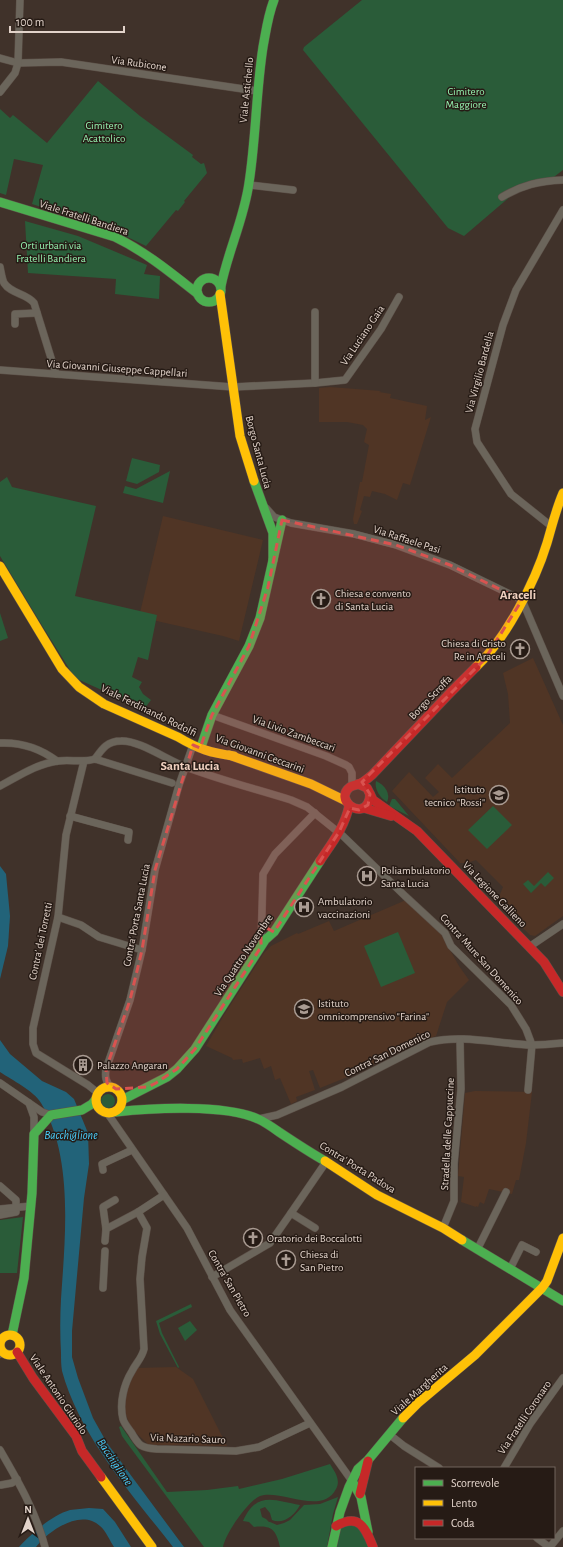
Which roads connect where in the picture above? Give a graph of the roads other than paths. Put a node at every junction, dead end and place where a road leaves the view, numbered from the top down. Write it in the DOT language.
graph roads {
  1 [pos="20,0"];
  2 [pos="274,0"];
  3 [pos="0,58"];
  4 [pos="18,63"];
  5 [pos="257,91"];
  6 [pos="0,92"];
  7 [pos="563,179"];
  8 [pos="249,185"];
  9 [pos="293,190"];
  10 [pos="502,197"];
  11 [pos="0,202"];
  12 [pos="563,210"];
  13 [pos="224,266"];
  14 [pos="0,267"];
  15 [pos="177,276"];
  16 [pos="205,279"];
  17 [pos="220,290"];
  18 [pos="198,294"];
  19 [pos="399,297"];
  20 [pos="207,301"];
  21 [pos="315,312"];
  22 [pos="37,313"];
  23 [pos="15,324"];
  24 [pos="224,324"];
  25 [pos="0,370"];
  26 [pos="56,374"];
  27 [pos="315,383"];
  28 [pos="233,387"];
  29 [pos="563,493"];
  30 [pos="262,503"];
  31 [pos="280,519"];
  32 [pos="270,525"];
  33 [pos="551,526"];
  34 [pos="273,560"];
  35 [pos="0,566"];
  36 [pos="522,600"];
  37 [pos="563,696"];
  38 [pos="212,715"];
  39 [pos="178,737"];
  40 [pos="0,743"];
  41 [pos="198,745"];
  42 [pos="96,759"];
  43 [pos="57,761"];
  44 [pos="84,761"];
  45 [pos="186,767"];
  46 [pos="372,775"];
  47 [pos="172,783"];
  48 [pos="311,784"];
  49 [pos="0,786"];
  50 [pos="353,786"];
  51 [pos="370,792"];
  52 [pos="348,804"];
  53 [pos="362,809"];
  54 [pos="315,813"];
  55 [pos="70,816"];
  56 [pos="403,819"];
  57 [pos="345,823"];
  58 [pos="339,832"];
  59 [pos="128,840"];
  60 [pos="58,918"];
  61 [pos="563,924"];
  62 [pos="261,927"];
  63 [pos="274,932"];
  64 [pos="261,947"];
  65 [pos="530,947"];
  66 [pos="142,950"];
  67 [pos="563,992"];
  68 [pos="460,1040"];
  69 [pos="563,1043"];
  70 [pos="532,1044"];
  71 [pos="0,1083"];
  72 [pos="148,1087"];
  73 [pos="114,1088"];
  74 [pos="528,1090"];
  75 [pos="94,1102"];
  76 [pos="29,1103"];
  77 [pos="114,1109"];
  78 [pos="46,1116"];
  79 [pos="259,1119"];
  80 [pos="34,1134"];
  81 [pos="132,1150"];
  82 [pos="326,1162"];
  83 [pos="104,1170"];
  84 [pos="0,1187"];
  85 [pos="506,1192"];
  86 [pos="164,1195"];
  87 [pos="115,1200"];
  88 [pos="32,1206"];
  89 [pos="15,1207"];
  90 [pos="0,1209"];
  91 [pos="138,1212"];
  92 [pos="292,1212"];
  93 [pos="0,1215"];
  94 [pos="315,1228"];
  95 [pos="442,1228"];
  96 [pos="106,1229"];
  97 [pos="563,1238"];
  98 [pos="105,1241"];
  99 [pos="478,1248"];
  100 [pos="105,1251"];
  101 [pos="536,1252"];
  102 [pos="510,1269"];
  103 [pos="212,1277"];
  104 [pos="103,1288"];
  105 [pos="542,1288"];
  106 [pos="563,1301"];
  107 [pos="12,1335"];
  108 [pos="1,1352"];
  109 [pos="17,1352"];
  110 [pos="563,1378"];
  111 [pos="310,1423"];
  112 [pos="389,1434"];
  113 [pos="0,1450"];
  114 [pos="368,1460"];
  115 [pos="437,1467"];
  116 [pos="505,1467"];
  117 [pos="17,1479"];
  118 [pos="352,1480"];
  119 [pos="0,1486"];
  120 [pos="360,1494"];
  121 [pos="336,1526"];
  122 [pos="563,1531"];
  123 [pos="368,1532"];
  124 [pos="538,1539"];
  125 [pos="44,1545"];
  126 [pos="152,1547"];
  127 [pos="332,1547"];
  128 [pos="373,1547"];
  129 [pos="550,1547"];
  1 -- 4 [label="street"];
  2 -- 5 [label="street, Viale Astichello"];
  3 -- 4 [label="street, Via Rubicone"];
  4 -- 5 [label="street, Via Rubicone"];
  4 -- 6 [label="street"];
  5 -- 8 [label="street, Viale Astichello"];
  7 -- 10 [label="street"];
  8 -- 9 [label="street"];
  8 -- 13 [label="street, Viale Astichello"];
  11 -- 15 [label="street, Viale Fratelli Bandiera"];
  12 -- 33 [label="street, Via Virgilio Bardella"];
  13 -- 16 [label="street"];
  13 -- 17 [label="street, Viale Astichello"];
  14 -- 22 [label="street"];
  15 -- 16 [label="street, Viale Fratelli Bandiera"];
  15 -- 18 [label="street, Viale Fratelli Bandiera"];
  16 -- 17 [label="street"];
  16 -- 18 [label="street"];
  17 -- 20 [label="street"];
  17 -- 24 [label="street, Borgo Santa Lucia"];
  18 -- 20 [label="street"];
  19 -- 27 [label="street, Via Luciano Gaia"];
  20 -- 24 [label="street, Borgo Santa Lucia"];
  21 -- 27 [label="street"];
  22 -- 23 [label="street"];
  22 -- 26 [label="street"];
  24 -- 28 [label="street, Borgo Santa Lucia"];
  25 -- 26 [label="street, Via Giovanni Giuseppe Cappellari"];
  26 -- 28 [label="street, Via Giovanni Giuseppe Cappellari"];
  27 -- 28 [label="street, Via Luciano Gaia"];
  28 -- 30 [label="street, Borgo Santa Lucia"];
  29 -- 33 [label="street, Borgo Scroffa"];
  30 -- 31 [label="street"];
  30 -- 32 [label="street, Borgo Santa Lucia"];
  31 -- 32 [label="street"];
  31 -- 34 [label="street, Borgo Santa Lucia"];
  31 -- 36 [label="street, Via Raffaele Pasi"];
  32 -- 34 [label="street, Borgo Santa Lucia"];
  33 -- 36 [label="street, Borgo Scroffa"];
  34 -- 38 [label="street, Borgo Santa Lucia"];
  35 -- 39 [label="street, Viale Ferdinando Rodolfi"];
  36 -- 37 [label="street"];
  36 -- 46 [label="street, Borgo Scroffa"];
  38 -- 41 [label="street, Borgo Santa Lucia"];
  38 -- 50 [label="street, Via Livio Zambeccari"];
  39 -- 41 [label="street, Via Giovanni Ceccarini"];
  40 -- 43 [label="street"];
  41 -- 45 [label="street, Contra' Porta Santa Lucia"];
  41 -- 48 [label="street, Via Giovanni Ceccarini"];
  42 -- 44 [label="street"];
  42 -- 45 [label="street, Contra' Mure San Domenico"];
  42 -- 47 [label="street"];
  43 -- 44 [label="street"];
  43 -- 49 [label="street"];
  44 -- 55 [label="street, Contra' dei Torretti"];
  45 -- 54 [label="street, Contra' Mure San Domenico"];
  45 -- 66 [label="street, Contra' Porta Santa Lucia"];
  46 -- 50 [label="street, Borgo Scroffa"];
  46 -- 51 [label="street"];
  48 -- 50 [label="street, Via Giovanni Ceccarini"];
  48 -- 52 [label="street, Via Giovanni Ceccarini"];
  50 -- 51 [label="street"];
  50 -- 52 [label="street"];
  51 -- 53 [label="street"];
  51 -- 56 [label="street, Via Legione Gallieno"];
  52 -- 53 [label="street"];
  52 -- 57 [label="street, Via Quattro Novembre"];
  53 -- 56 [label="street, Via Legione Gallieno"];
  53 -- 57 [label="street, Via Quattro Novembre"];
  54 -- 58 [label="street, Contra' Mure San Domenico"];
  54 -- 62 [label="street"];
  55 -- 59 [label="street"];
  55 -- 60 [label="street, Contra' dei Torretti"];
  56 -- 65 [label="street, Via Legione Gallieno"];
  57 -- 58 [label="street, Via Quattro Novembre"];
  58 -- 63 [label="street, Via Quattro Novembre"];
  58 -- 70 [label="street, Contra' Mure San Domenico"];
  60 -- 66 [label="street"];
  60 -- 75 [label="street, Contra' dei Torretti"];
  61 -- 65 [label="street"];
  62 -- 63 [label="street"];
  62 -- 64 [label="street"];
  63 -- 64 [label="street, Via Quattro Novembre"];
  64 -- 72 [label="street, Via Quattro Novembre"];
  65 -- 67 [label="street, Via Legione Gallieno"];
  66 -- 73 [label="street, Contra' Porta Santa Lucia"];
  68 -- 70 [label="street, Contra' San Domenico"];
  68 -- 79 [label="street, Contra' San Domenico"];
  68 -- 95 [label="street, Stradella delle Cappuccine"];
  69 -- 70 [label="street, Contra' San Domenico"];
  70 -- 74 [label="street"];
  71 -- 76 [label="street"];
  72 -- 73 [label="street, Via Quattro Novembre"];
  72 -- 77 [label="street, Via Quattro Novembre"];
  73 -- 75 [label="street, Via Quattro Novembre"];
  73 -- 77 [label="street"];
  75 -- 77 [label="street, Contra' Porta Padova"];
  75 -- 77 [label="street"];
  75 -- 78 [label="street, Contra' Porta Padova"];
  76 -- 78 [label="street"];
  76 -- 80 [label="street"];
  77 -- 79 [label="street, Contra' Porta Padova"];
  77 -- 81 [label="street, Contra' San Pietro"];
  78 -- 80 [label="street"];
  79 -- 82 [label="street, Contra' Porta Padova"];
  80 -- 88 [label="street"];
  81 -- 83 [label="street"];
  81 -- 86 [label="street, Contra' San Pietro"];
  82 -- 92 [label="street"];
  82 -- 95 [label="street, Contra' Porta Padova"];
  84 -- 89 [label="street"];
  85 -- 99 [label="street"];
  86 -- 91 [label="street"];
  86 -- 103 [label="street, Contra' San Pietro"];
  87 -- 96 [label="street"];
  88 -- 89 [label="street"];
  88 -- 107 [label="street"];
  89 -- 90 [label="street"];
  89 -- 93 [label="street"];
  91 -- 96 [label="street"];
  91 -- 111 [label="street, Via Nazario Sauro"];
  92 -- 94 [label="street"];
  92 -- 103 [label="street"];
  95 -- 99 [label="street, Contra' Porta Padova"];
  96 -- 98 [label="street"];
  97 -- 105 [label="street"];
  99 -- 102 [label="street, Contra' Porta Padova"];
  100 -- 104 [label="street"];
  101 -- 102 [label="street"];
  102 -- 105 [label="street, Contra' Porta Padova"];
  103 -- 111 [label="street, Contra' San Pietro"];
  105 -- 106 [label="street, Contra' Porta Padova"];
  105 -- 112 [label="street, Viale Margherita"];
  107 -- 108 [label="street"];
  107 -- 109 [label="street"];
  108 -- 109 [label="street"];
  109 -- 126 [label="street, Viale Antonio Giuriolo"];
  110 -- 116 [label="street, Via Fratelli Coronaro"];
  111 -- 118 [label="street, Contra' San Pietro"];
  112 -- 114 [label="street, Viale Margherita"];
  112 -- 115 [label="street"];
  113 -- 117 [label="street"];
  114 -- 118 [label="street, Viale Margherita"];
  114 -- 120 [label="street"];
  117 -- 119 [label="street"];
  117 -- 125 [label="street"];
  118 -- 120 [label="street"];
  118 -- 121 [label="street, Viale Margherita"];
  120 -- 123 [label="street"];
  121 -- 123 [label="street"];
  121 -- 127 [label="street, Viale Margherita"];
  122 -- 129 [label="street"];
  123 -- 128 [label="street"];
  124 -- 129 [label="street"];
}
